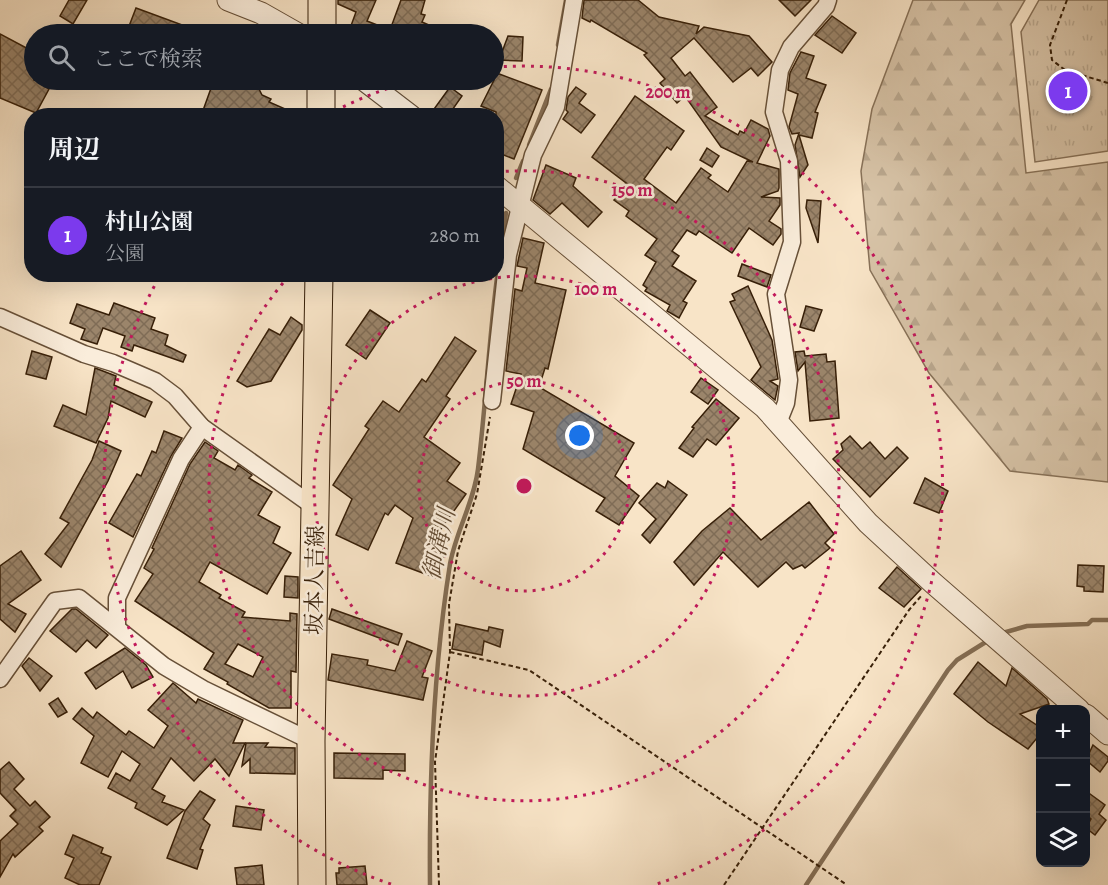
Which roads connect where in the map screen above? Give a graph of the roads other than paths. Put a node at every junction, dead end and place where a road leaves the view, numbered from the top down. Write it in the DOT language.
graph roads {
  1 [pos="228,0"];
  2 [pos="322,0"];
  3 [pos="573,0"];
  4 [pos="828,0"];
  5 [pos="280,24"];
  6 [pos="322,24"];
  7 [pos="321,90"];
  8 [pos="376,90"];
  9 [pos="321,108"];
  10 [pos="400,108"];
  11 [pos="504,193"];
  12 [pos="520,206"];
  13 [pos="319,282"];
  14 [pos="0,317"];
  15 [pos="492,401"];
  16 [pos="778,423"];
  17 [pos="202,427"];
  18 [pos="316,508"];
  19 [pos="117,627"];
  20 [pos="0,679"];
  21 [pos="1073,705"];
  22 [pos="1090,718"];
  23 [pos="1108,734"];
  24 [pos="311,741"];
  25 [pos="312,885"];
  1 -- 5 [label="street"];
  2 -- 6 [label="main road"];
  3 -- 12 [label="street"];
  4 -- 16 [label="street"];
  7 -- 9 [label="main road"];
  8 -- 10 [label="street"];
  11 -- 12 [label="street"];
  12 -- 15 [label="street"];
  12 -- 16 [label="street"];
  13 -- 18 [label="main road, 坂本人吉線"];
  14 -- 17 [label="street"];
  16 -- 21 [label="street"];
  17 -- 18 [label="street"];
  17 -- 19 [label="street"];
  18 -- 24 [label="main road, 坂本人吉線"];
  19 -- 20 [label="street"];
  19 -- 24 [label="street"];
  22 -- 23 [label="street"];
  24 -- 25 [label="main road, 坂本人吉線"];
}
